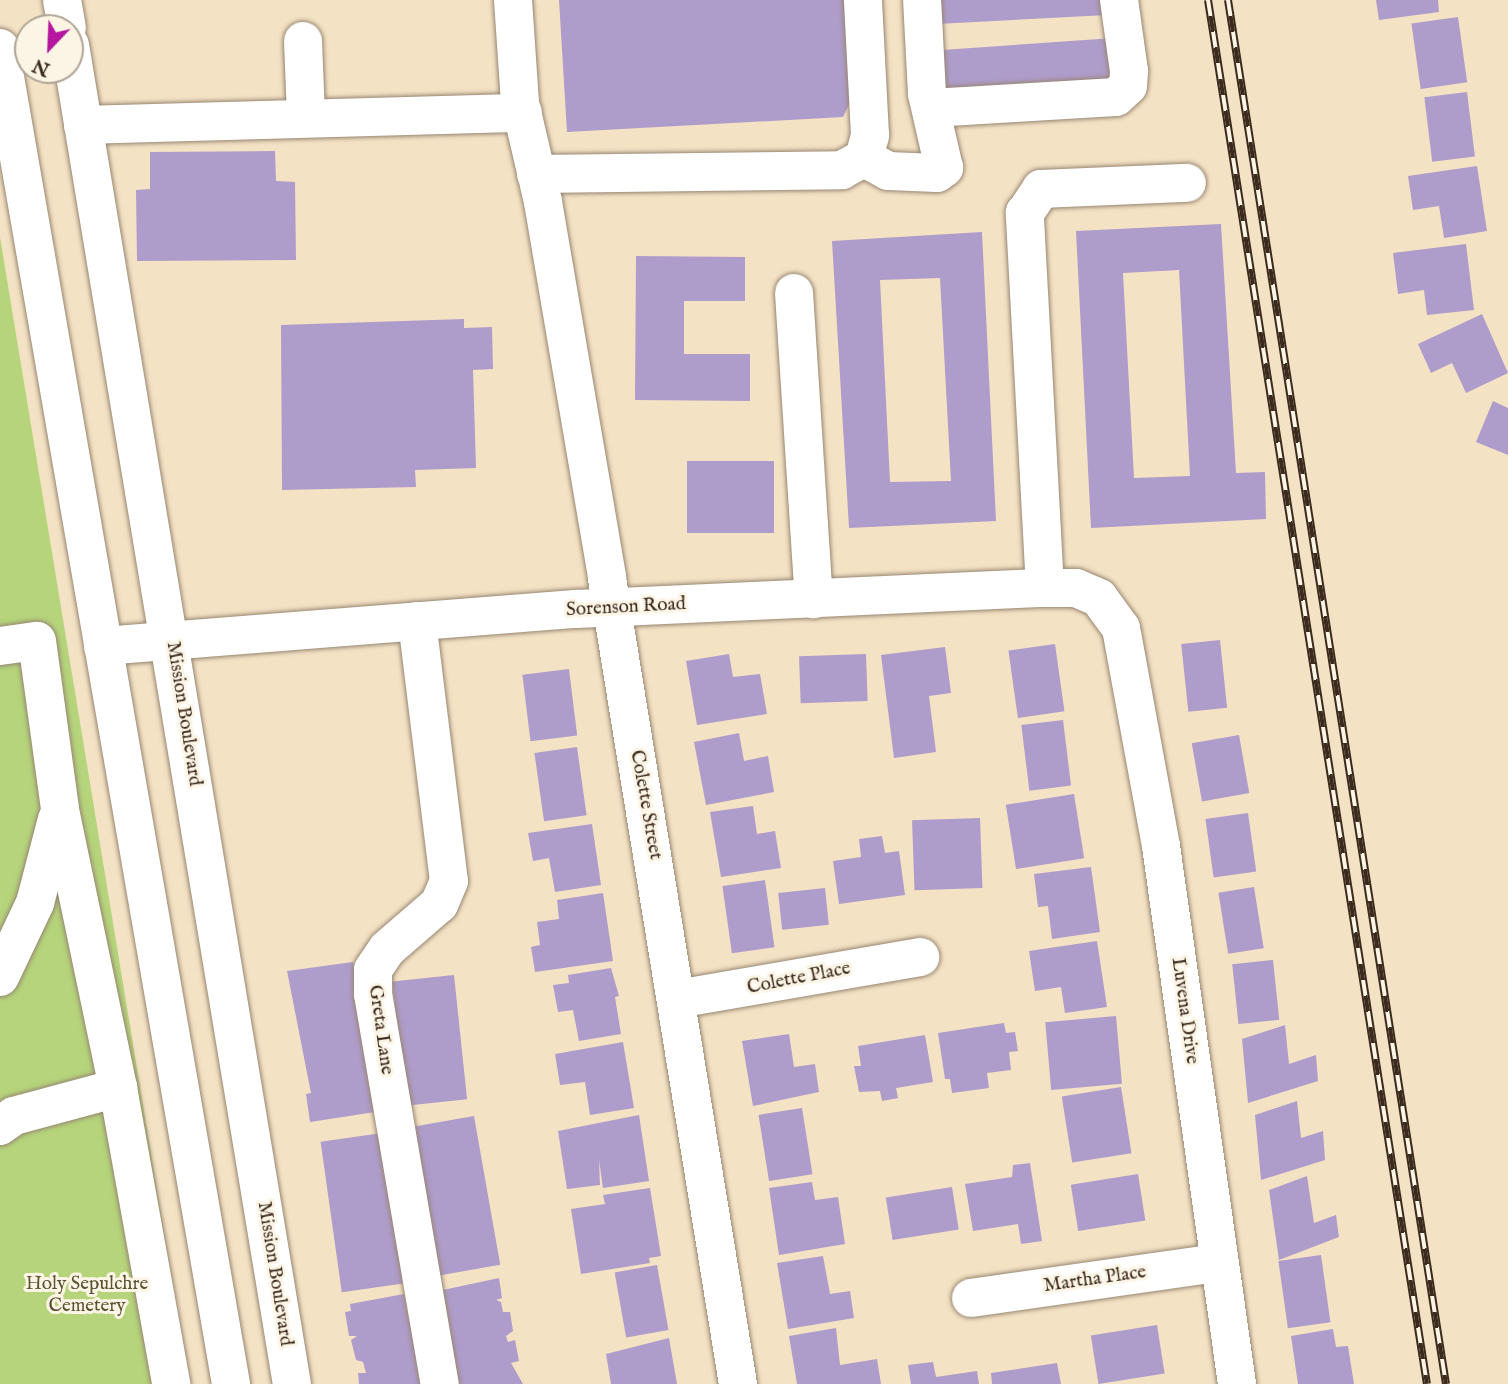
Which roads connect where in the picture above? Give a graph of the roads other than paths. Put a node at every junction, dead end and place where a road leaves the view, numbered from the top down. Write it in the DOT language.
graph roads {
  1 [pos="513,0"];
  2 [pos="863,0"];
  3 [pos="922,0"];
  4 [pos="1119,0"];
  5 [pos="303,41"];
  6 [pos="0,48"];
  7 [pos="76,84"];
  8 [pos="931,108"];
  9 [pos="523,113"];
  10 [pos="306,117"];
  11 [pos="83,125"];
  12 [pos="864,158"];
  13 [pos="536,174"];
  14 [pos="1187,183"];
  15 [pos="794,293"];
  16 [pos="1045,588"];
  17 [pos="814,599"];
  18 [pos="611,609"];
  19 [pos="417,621"];
  20 [pos="170,638"];
  21 [pos="1124,639"];
  22 [pos="0,646"];
  23 [pos="103,646"];
  24 [pos="60,810"];
  25 [pos="920,957"];
  26 [pos="0,977"];
  27 [pos="677,999"];
  28 [pos="118,1088"];
  29 [pos="0,1126"];
  30 [pos="1218,1263"];
  31 [pos="971,1298"];
  32 [pos="172,1384"];
  33 [pos="231,1384"];
  34 [pos="292,1384"];
  35 [pos="440,1384"];
  36 [pos="738,1384"];
  37 [pos="1237,1384"];
  1 -- 9 [label="street, Colette Street"];
  2 -- 12 [label="street"];
  3 -- 8 [label="street"];
  4 -- 8 [label="street"];
  5 -- 10 [label="street"];
  6 -- 23 [label="street"];
  7 -- 11 [label="street, Mission Boulevard"];
  8 -- 12 [label="street"];
  9 -- 10 [label="street"];
  9 -- 13 [label="street, Colette Street"];
  10 -- 11 [label="street"];
  11 -- 20 [label="street, Mission Boulevard"];
  12 -- 13 [label="street"];
  13 -- 18 [label="street, Colette Street"];
  14 -- 16 [label="street"];
  15 -- 17 [label="street"];
  16 -- 17 [label="street, Sorenson Road"];
  16 -- 21 [label="street, Sorenson Road"];
  17 -- 18 [label="street, Sorenson Road"];
  18 -- 19 [label="street, Sorenson Road"];
  18 -- 27 [label="street, Colette Street"];
  19 -- 20 [label="street, Sorenson Road"];
  19 -- 35 [label="street, Greta Lane"];
  20 -- 23 [label="street, Sorenson Road"];
  20 -- 34 [label="street, Mission Boulevard"];
  21 -- 30 [label="street, Luvena Drive"];
  22 -- 24 [label="street"];
  23 -- 33 [label="street"];
  24 -- 26 [label="street"];
  24 -- 28 [label="street"];
  25 -- 27 [label="street, Colette Place"];
  27 -- 36 [label="street, Colette Street"];
  28 -- 29 [label="street"];
  28 -- 32 [label="street"];
  30 -- 31 [label="street, Martha Place"];
  30 -- 37 [label="street, Luvena Drive"];
}
